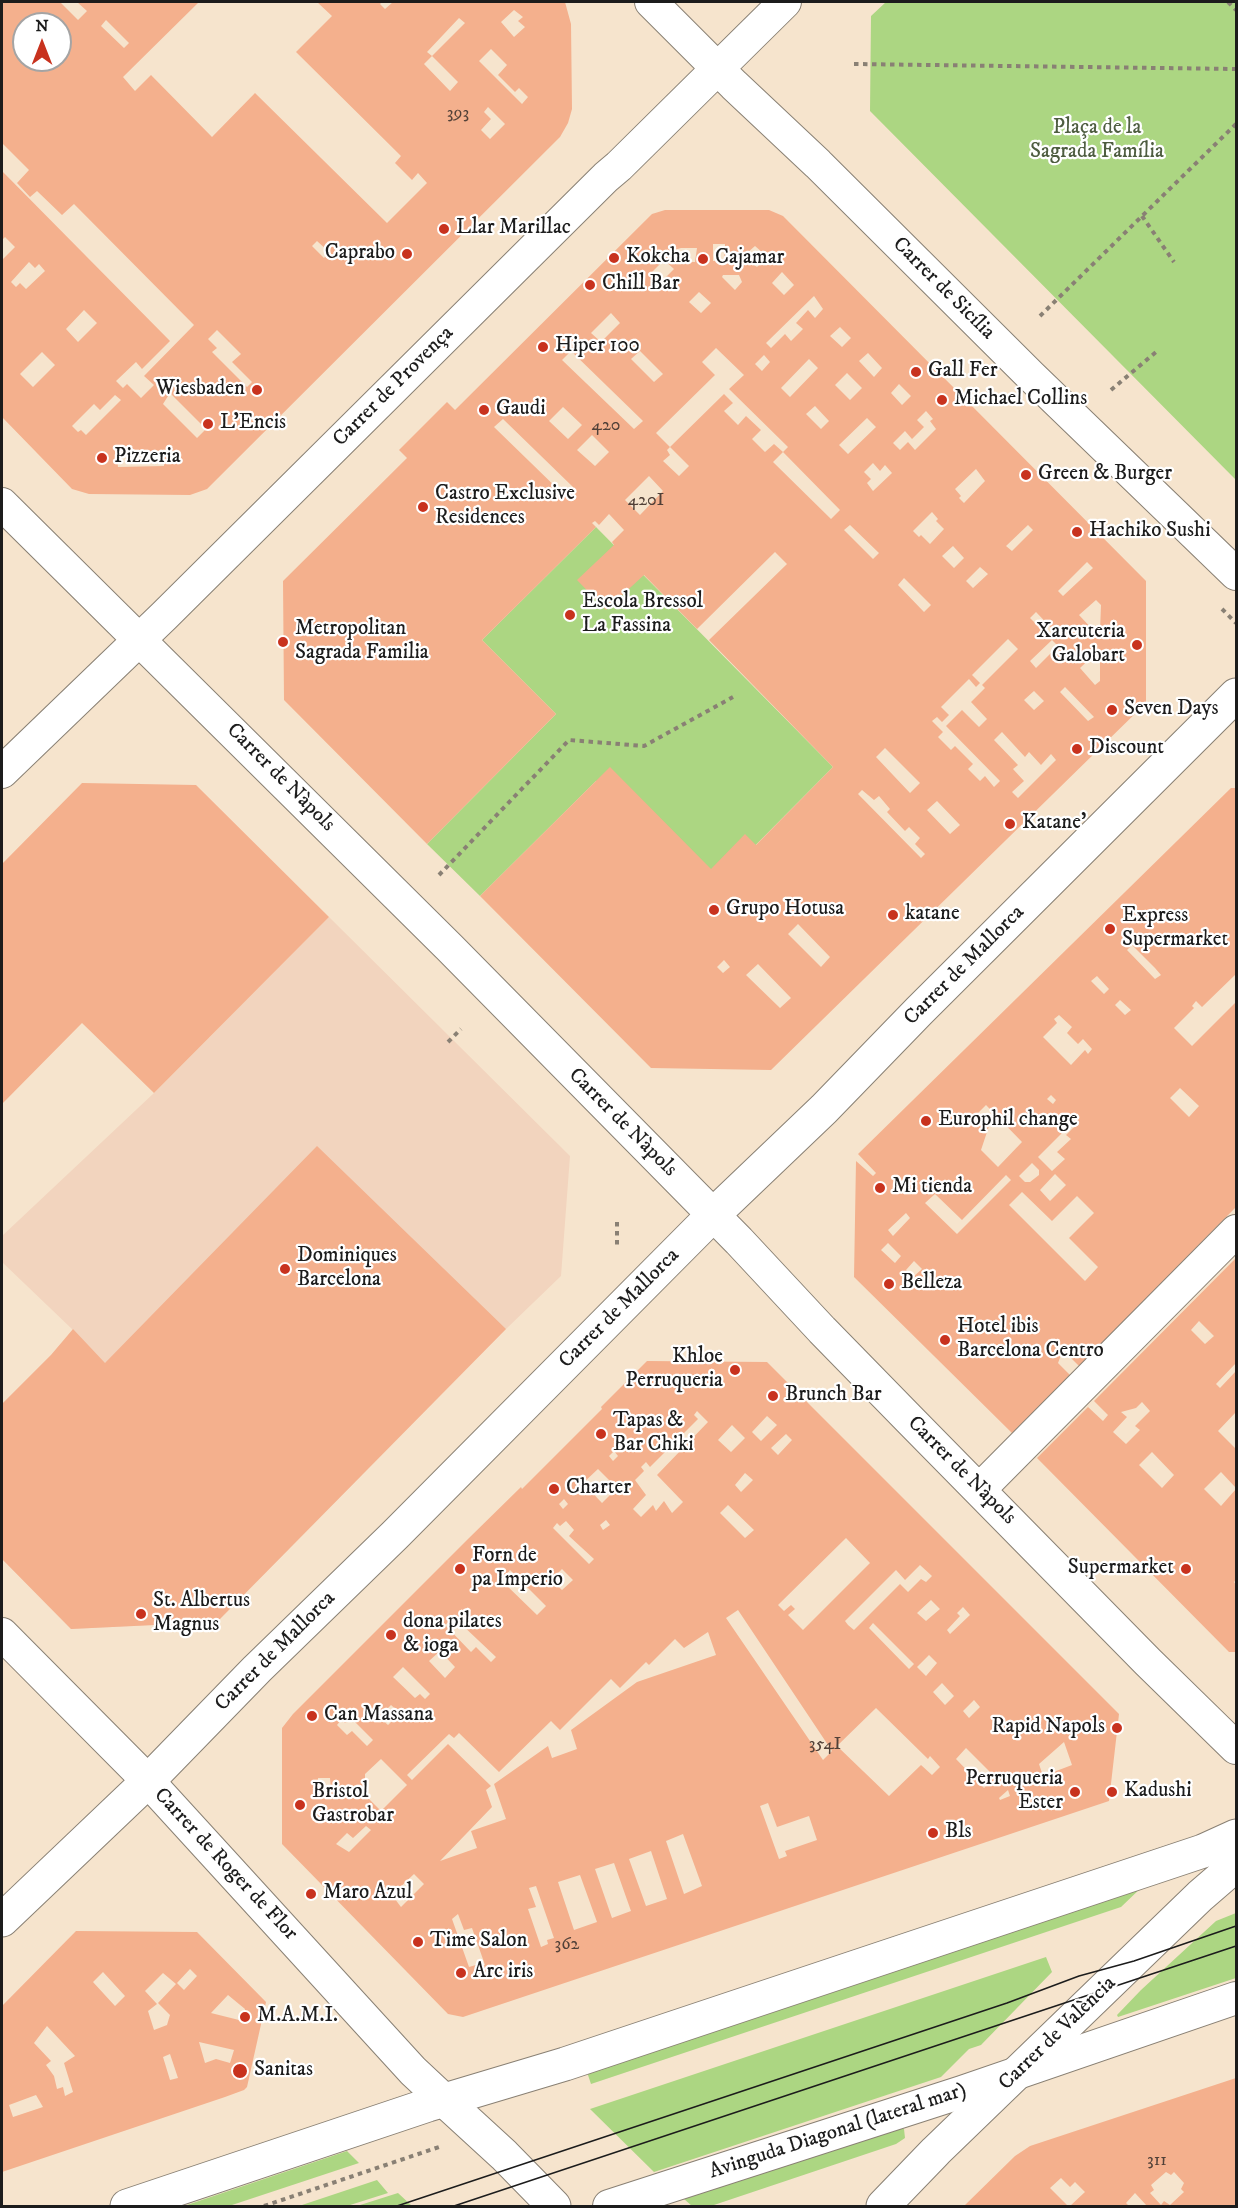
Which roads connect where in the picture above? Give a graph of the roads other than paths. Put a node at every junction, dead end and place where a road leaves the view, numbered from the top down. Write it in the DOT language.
graph roads {
  1 [pos="651,2"];
  2 [pos="785,2"];
  3 [pos="718,69"];
  4 [pos="2,504"];
  5 [pos="1236,574"];
  6 [pos="139,640"];
  7 [pos="1236,695"];
  8 [pos="2,772"];
  9 [pos="713,1215"];
  10 [pos="1236,1231"];
  11 [pos="980,1490"];
  12 [pos="2,1635"];
  13 [pos="1236,1748"];
  14 [pos="147,1781"];
  15 [pos="1236,1836"];
  16 [pos="1236,1865"];
  17 [pos="2,1920"];
  18 [pos="1236,1998"];
  19 [pos="1020,2072"];
  20 [pos="444,2100"];
  21 [pos="127,2206"];
  22 [pos="554,2206"];
  23 [pos="609,2206"];
  24 [pos="883,2206"];
  1 -- 3 [label="street, Carrer de Sicília"];
  2 -- 3 [label="street, Carrer de Provença"];
  3 -- 5 [label="street, Carrer de Sicília"];
  3 -- 6 [label="street, Carrer de Provença"];
  4 -- 6 [label="street, Carrer de Nàpols"];
  6 -- 8 [label="street, Carrer de Provença"];
  6 -- 9 [label="street, Carrer de Nàpols"];
  7 -- 9 [label="main road, Carrer de Mallorca"];
  9 -- 11 [label="street, Carrer de Nàpols"];
  9 -- 14 [label="main road, Carrer de Mallorca"];
  10 -- 11 [label="street"];
  11 -- 13 [label="street, Carrer de Nàpols"];
  12 -- 14 [label="street, Carrer de Roger de Flor"];
  14 -- 17 [label="main road, Carrer de Mallorca"];
  14 -- 20 [label="street, Carrer de Roger de Flor"];
  15 -- 20 [label="main road"];
  16 -- 19 [label="main road, Carrer de València"];
  18 -- 19 [label="street, Avinguda Diagonal (lateral mar)"];
  19 -- 23 [label="street, Avinguda Diagonal (lateral mar)"];
  19 -- 24 [label="main road, Carrer de València"];
  20 -- 21 [label="main road"];
  20 -- 22 [label="main road"];
}
